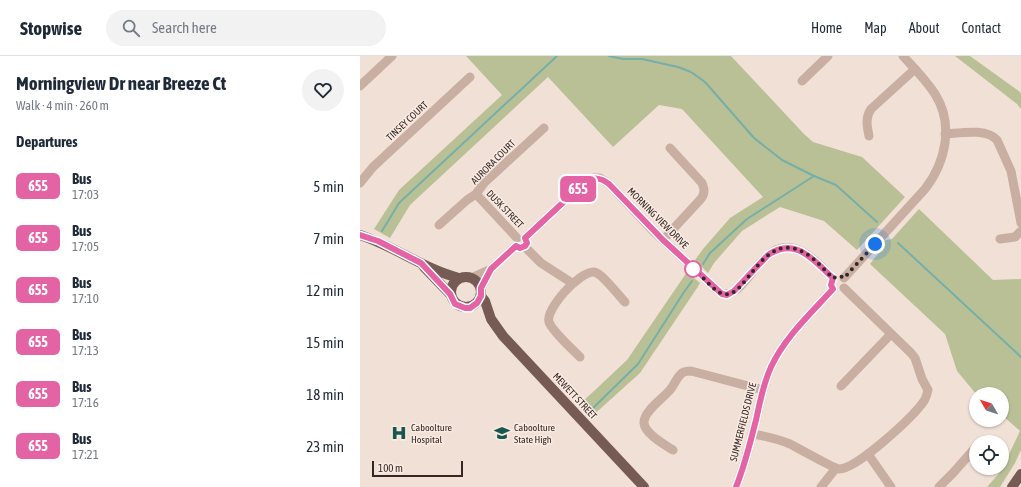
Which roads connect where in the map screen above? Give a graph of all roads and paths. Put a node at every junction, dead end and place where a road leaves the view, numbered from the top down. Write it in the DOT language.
graph roads {
  1 [pos="392,56"];
  2 [pos="828,56"];
  3 [pos="903,56"];
  4 [pos="915,69"];
  5 [pos="470,78"];
  6 [pos="802,81"];
  7 [pos="360,86"];
  8 [pos="544,128"];
  9 [pos="945,134"];
  10 [pos="869,136"];
  11 [pos="670,148"];
  12 [pos="360,183"];
  13 [pos="476,194"];
  14 [pos="1021,223"];
  15 [pos="439,225"];
  16 [pos="1021,231"];
  17 [pos="360,234"];
  18 [pos="1000,239"];
  19 [pos="663,240"];
  20 [pos="521,242"];
  21 [pos="421,263"];
  22 [pos="491,269"];
  23 [pos="459,278"];
  24 [pos="471,278"];
  25 [pos="833,278"];
  26 [pos="844,278"];
  27 [pos="572,283"];
  28 [pos="844,288"];
  29 [pos="833,289"];
  30 [pos="481,292"];
  31 [pos="450,294"];
  32 [pos="625,302"];
  33 [pos="470,308"];
  34 [pos="492,319"];
  35 [pos="891,334"];
  36 [pos="580,357"];
  37 [pos="841,386"];
  38 [pos="762,390"];
  39 [pos="752,434"];
  40 [pos="674,450"];
  41 [pos="868,454"];
  42 [pos="969,454"];
  43 [pos="836,468"];
  44 [pos="1021,474"];
  45 [pos="644,487"];
  46 [pos="736,487"];
  47 [pos="821,487"];
  48 [pos="891,487"];
  49 [pos="938,487"];
  50 [pos="1012,487"];
  1 -- 7 [label="street"];
  2 -- 6 [label="street"];
  3 -- 4 [label="street"];
  4 -- 9 [label="street"];
  4 -- 10 [label="street"];
  5 -- 12 [label="street, TINSEY COURT"];
  8 -- 13 [label="street, AURORA COURT"];
  9 -- 14 [label="street"];
  9 -- 26 [label="street"];
  11 -- 19 [label="street"];
  13 -- 15 [label="street, AURORA COURT"];
  13 -- 20 [label="street, DUSK STREET"];
  16 -- 18 [label="street"];
  17 -- 21 [label="main road"];
  19 -- 20 [label="street, MORNING VIEW DRIVE"];
  19 -- 25 [label="street, MORNING VIEW DRIVE"];
  20 -- 22 [label="street, MORNING VIEW DRIVE"];
  20 -- 27 [label="street, DUSK STREET"];
  21 -- 23 [label="main road"];
  21 -- 31 [label="main road"];
  22 -- 24 [label="street, MORNING VIEW DRIVE"];
  22 -- 30 [label="street, MORNING VIEW DRIVE"];
  23 -- 24 [label="main road"];
  23 -- 31 [label="main road"];
  24 -- 30 [label="main road"];
  25 -- 26 [label="street"];
  25 -- 29 [label="street"];
  26 -- 28 [label="street"];
  27 -- 32 [label="street"];
  27 -- 36 [label="street"];
  28 -- 29 [label="street"];
  28 -- 35 [label="street"];
  29 -- 38 [label="street, SUMMERFIELDS DRIVE"];
  30 -- 33 [label="main road"];
  30 -- 34 [label="main road, MEWETT STREET"];
  31 -- 33 [label="main road"];
  33 -- 34 [label="main road"];
  34 -- 45 [label="main road, MEWETT STREET"];
  35 -- 37 [label="street"];
  35 -- 41 [label="street"];
  38 -- 39 [label="street, SUMMERFIELDS DRIVE"];
  38 -- 40 [label="street"];
  39 -- 43 [label="street"];
  39 -- 46 [label="street, SUMMERFIELDS DRIVE"];
  41 -- 43 [label="street"];
  41 -- 48 [label="street"];
  42 -- 49 [label="street"];
  43 -- 47 [label="street"];
  44 -- 50 [label="main road"];
}
